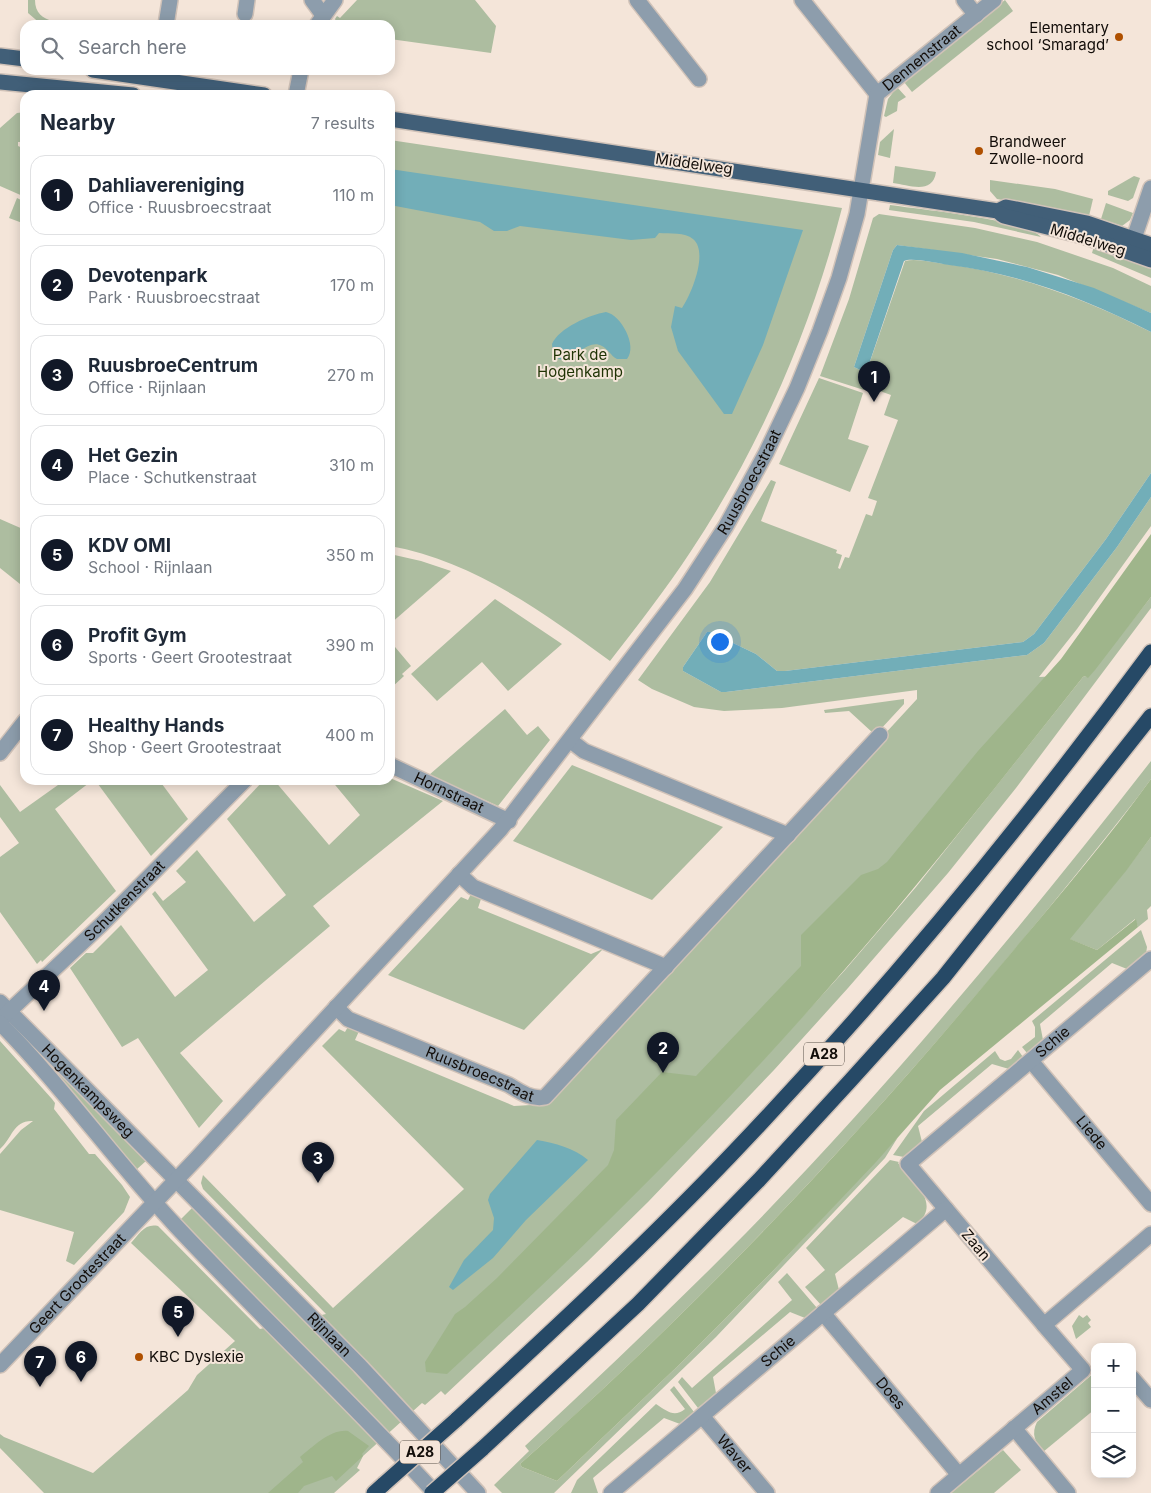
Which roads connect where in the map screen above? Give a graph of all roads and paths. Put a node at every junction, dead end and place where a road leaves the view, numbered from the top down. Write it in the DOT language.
graph roads {
  1 [pos="170,0"];
  2 [pos="312,0"];
  3 [pos="335,0"];
  4 [pos="637,0"];
  5 [pos="802,0"];
  6 [pos="964,0"];
  7 [pos="994,0"];
  8 [pos="976,15"];
  9 [pos="167,20"];
  10 [pos="320,20"];
  11 [pos="0,56"];
  12 [pos="20,59"];
  13 [pos="127,75"];
  14 [pos="300,75"];
  15 [pos="699,80"];
  16 [pos="0,82"];
  17 [pos="82,90"];
  18 [pos="230,90"];
  19 [pos="297,90"];
  20 [pos="877,94"];
  21 [pos="395,120"];
  22 [pos="862,188"];
  23 [pos="1151,188"];
  24 [pos="1151,244"];
  25 [pos="1131,245"];
  26 [pos="1151,260"];
  27 [pos="1151,652"];
  28 [pos="1151,716"];
  29 [pos="20,727"];
  30 [pos="880,735"];
  31 [pos="571,741"];
  32 [pos="0,753"];
  33 [pos="395,767"];
  34 [pos="240,785"];
  35 [pos="509,820"];
  36 [pos="788,835"];
  37 [pos="460,874"];
  38 [pos="1151,959"];
  39 [pos="666,967"];
  40 [pos="336,1007"];
  41 [pos="2,1014"];
  42 [pos="1031,1061"];
  43 [pos="908,1164"];
  44 [pos="176,1180"];
  45 [pos="155,1201"];
  46 [pos="1151,1204"];
  47 [pos="946,1209"];
  48 [pos="1151,1234"];
  49 [pos="823,1313"];
  50 [pos="1044,1325"];
  51 [pos="0,1365"];
  52 [pos="1089,1365"];
  53 [pos="1136,1383"];
  54 [pos="1151,1400"];
  55 [pos="702,1416"];
  56 [pos="1014,1428"];
  57 [pos="959,1475"];
  58 [pos="379,1489"];
  59 [pos="433,1493"];
  60 [pos="478,1493"];
  61 [pos="610,1493"];
  62 [pos="766,1493"];
  63 [pos="938,1493"];
  64 [pos="1068,1493"];
  1 -- 9 [label="street"];
  2 -- 10 [label="street"];
  3 -- 10 [label="street"];
  4 -- 15 [label="street"];
  5 -- 20 [label="street"];
  6 -- 8 [label="street"];
  7 -- 8 [label="street, Dennenstraat"];
  8 -- 20 [label="street, Dennenstraat"];
  11 -- 12 [label="main road"];
  13 -- 18 [label="main road"];
  14 -- 19 [label="street"];
  16 -- 17 [label="main road"];
  20 -- 22 [label="street, Dennenstraat"];
  21 -- 22 [label="main road, Middelweg"];
  22 -- 25 [label="main road, Middelweg"];
  22 -- 31 [label="street, Ruusbroecstraat"];
  23 -- 25 [label="street"];
  24 -- 25 [label="main road, Middelweg"];
  25 -- 26 [label="main road, Middelweg"];
  27 -- 58 [label="highway, A28, bridge"];
  28 -- 59 [label="highway, A28, bridge"];
  29 -- 32 [label="street"];
  30 -- 36 [label="street, Ruusbroecstraat"];
  31 -- 35 [label="street, Ruusbroecstraat"];
  31 -- 36 [label="street"];
  33 -- 35 [label="street, Hornstraat"];
  34 -- 41 [label="street, Schutkenstraat"];
  35 -- 37 [label="street, Ruusbroecstraat"];
  36 -- 39 [label="street, Ruusbroecstraat"];
  37 -- 39 [label="street"];
  37 -- 40 [label="street, Ruusbroecstraat"];
  38 -- 42 [label="street, Schie"];
  39 -- 40 [label="street, Ruusbroecstraat"];
  40 -- 44 [label="street, Ruusbroecstraat"];
  41 -- 44 [label="street, Hogenkampsweg"];
  41 -- 45 [label="street, Hogenkampsweg"];
  42 -- 43 [label="street, Schie"];
  42 -- 46 [label="street, Liede"];
  43 -- 47 [label="street, Zaan"];
  44 -- 45 [label="street, Geert Grootestraat"];
  44 -- 60 [label="street, Rijnlaan"];
  45 -- 51 [label="street, Geert Grootestraat"];
  45 -- 59 [label="street"];
  47 -- 49 [label="street, Schie"];
  47 -- 50 [label="street, Zaan"];
  48 -- 50 [label="street"];
  49 -- 55 [label="street, Schie"];
  49 -- 57 [label="street, Does"];
  50 -- 52 [label="street, Amstel"];
  52 -- 56 [label="street, Amstel"];
  53 -- 54 [label="street"];
  55 -- 61 [label="street, Schie"];
  55 -- 62 [label="street, Waver"];
  56 -- 57 [label="street, Amstel"];
  56 -- 64 [label="street"];
  57 -- 63 [label="street, Amstel"];
}
